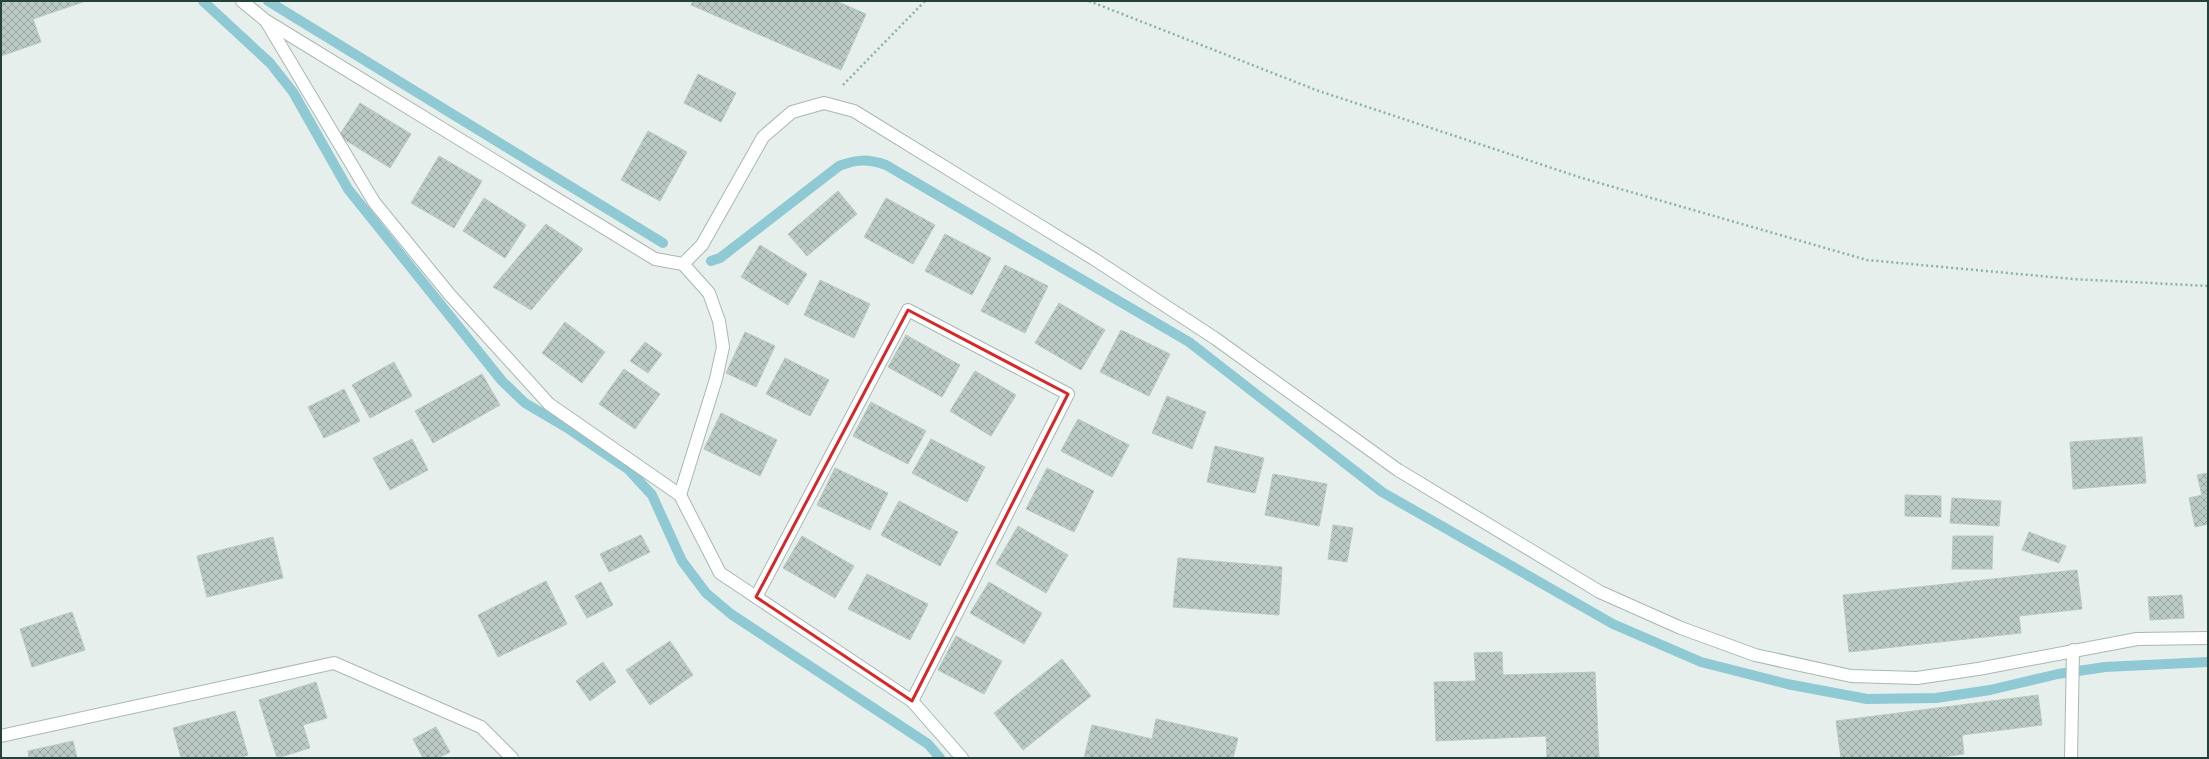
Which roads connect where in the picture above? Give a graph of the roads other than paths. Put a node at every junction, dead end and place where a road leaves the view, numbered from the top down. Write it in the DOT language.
graph roads {
  1 [pos="242,1"];
  2 [pos="265,20"];
  3 [pos="683,264"];
  4 [pos="680,495"];
  5 [pos="756,597"];
  6 [pos="2208,638"];
  7 [pos="2073,650"];
  8 [pos="912,701"];
  9 [pos="1,736"];
  10 [pos="512,758"];
  11 [pos="962,758"];
  12 [pos="2071,758"];
  1 -- 2 [label="street"];
  2 -- 3 [label="street"];
  2 -- 4 [label="street"];
  3 -- 4 [label="street"];
  3 -- 7 [label="street"];
  4 -- 5 [label="street"];
  5 -- 8 [label="street"];
  5 -- 8 [label="street"];
  6 -- 7 [label="street"];
  7 -- 12 [label="street"];
  8 -- 11 [label="street"];
  9 -- 10 [label="street"];
}
